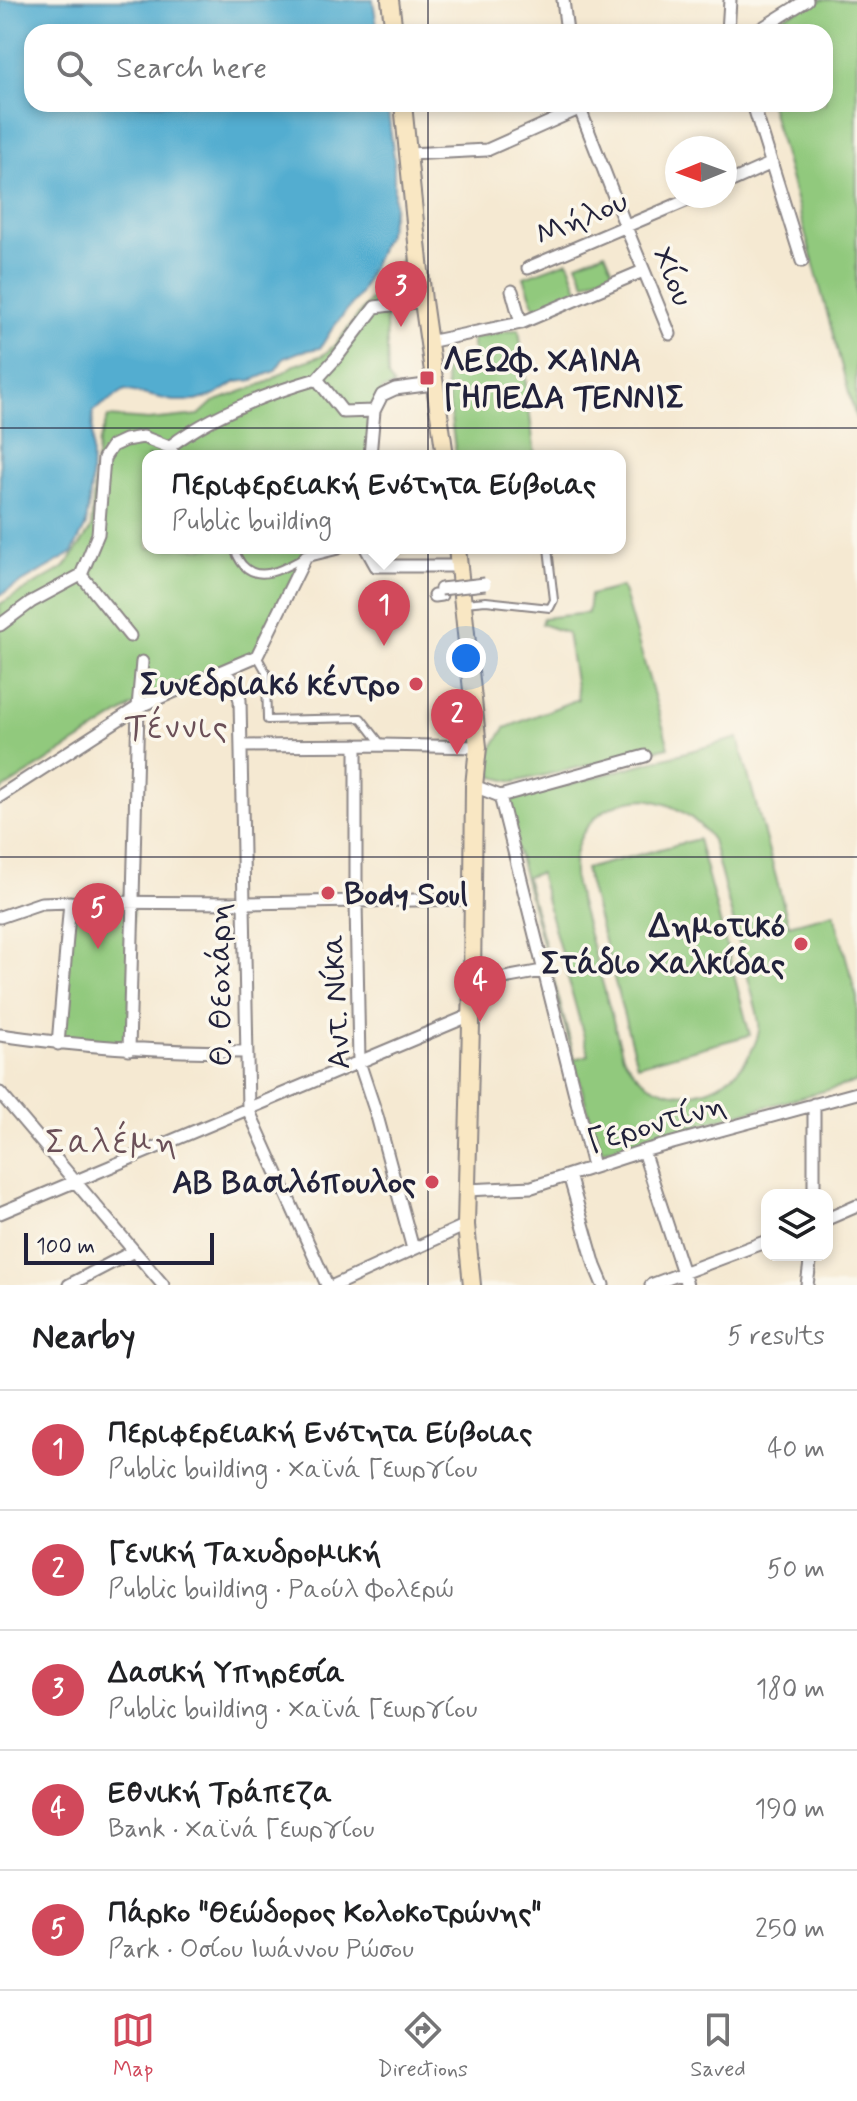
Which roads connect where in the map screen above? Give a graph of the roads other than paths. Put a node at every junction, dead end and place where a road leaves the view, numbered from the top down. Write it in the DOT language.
graph roads {
  1 [pos="390,0"];
  2 [pos="563,0"];
  3 [pos="730,0"];
  4 [pos="807,0"];
  5 [pos="393,24"];
  6 [pos="566,24"];
  7 [pos="727,24"];
  8 [pos="769,24"];
  9 [pos="404,112"];
  10 [pos="569,112"];
  11 [pos="584,112"];
  12 [pos="756,112"];
  13 [pos="409,154"];
  14 [pos="772,163"];
  15 [pos="737,179"];
  16 [pos="670,208"];
  17 [pos="626,227"];
  18 [pos="802,261"];
  19 [pos="528,268"];
  20 [pos="643,271"];
  21 [pos="512,291"];
  22 [pos="423,301"];
  23 [pos="521,323"];
  24 [pos="670,334"];
  25 [pos="428,342"];
  26 [pos="317,379"];
  27 [pos="433,384"];
  28 [pos="374,411"];
  29 [pos="168,450"];
  30 [pos="174,450"];
  31 [pos="371,450"];
  32 [pos="444,450"];
  33 [pos="236,554"];
  34 [pos="314,554"];
  35 [pos="369,554"];
  36 [pos="458,554"];
  37 [pos="549,554"];
  38 [pos="306,556"];
  39 [pos="459,566"];
  40 [pos="81,575"];
  41 [pos="485,584"];
  42 [pos="434,596"];
  43 [pos="464,603"];
  44 [pos="0,625"];
  45 [pos="130,636"];
  46 [pos="257,656"];
  47 [pos="142,662"];
  48 [pos="224,672"];
  49 [pos="138,707"];
  50 [pos="356,745"];
  51 [pos="382,745"];
  52 [pos="241,746"];
  53 [pos="478,747"];
  54 [pos="645,756"];
  55 [pos="474,786"];
  56 [pos="0,796"];
  57 [pos="500,796"];
  58 [pos="472,899"];
  59 [pos="70,902"];
  60 [pos="356,902"];
  61 [pos="133,903"];
  62 [pos="244,903"];
  63 [pos="0,917"];
  64 [pos="542,971"];
  65 [pos="472,984"];
  66 [pos="471,1015"];
  67 [pos="0,1035"];
  68 [pos="58,1044"];
  69 [pos="129,1050"];
  70 [pos="247,1052"];
  71 [pos="359,1062"];
  72 [pos="857,1093"];
  73 [pos="1,1096"];
  74 [pos="814,1104"];
  75 [pos="248,1109"];
  76 [pos="643,1151"];
  77 [pos="593,1166"];
  78 [pos="569,1175"];
  79 [pos="75,1181"];
  80 [pos="814,1189"];
  81 [pos="467,1190"];
  82 [pos="857,1206"];
  83 [pos="0,1213"];
  84 [pos="833,1216"];
  85 [pos="466,1225"];
  86 [pos="761,1243"];
  87 [pos="413,1249"];
  88 [pos="134,1251"];
  89 [pos="810,1261"];
  90 [pos="683,1272"];
  91 [pos="69,1285"];
  92 [pos="163,1285"];
  93 [pos="327,1285"];
  94 [pos="335,1285"];
  95 [pos="472,1285"];
  96 [pos="603,1285"];
  97 [pos="651,1285"];
  98 [pos="687,1285"];
  99 [pos="807,1285"];
  1 -- 5 [label="main road"];
  2 -- 6 [label="street"];
  3 -- 7 [label="street"];
  4 -- 8 [label="street"];
  9 -- 13 [label="main road"];
  10 -- 13 [label="street"];
  11 -- 17 [label="street, Χίου"];
  12 -- 14 [label="street"];
  13 -- 22 [label="main road"];
  14 -- 15 [label="street"];
  14 -- 18 [label="street"];
  16 -- 17 [label="street, Μήλου"];
  17 -- 19 [label="street, Μήλου"];
  17 -- 20 [label="street, Χίου"];
  20 -- 23 [label="street"];
  20 -- 24 [label="street, Χίου"];
  21 -- 23 [label="street"];
  22 -- 25 [label="main road"];
  22 -- 26 [label="street"];
  23 -- 25 [label="street"];
  25 -- 27 [label="main road"];
  26 -- 28 [label="street"];
  26 -- 30 [label="street"];
  27 -- 28 [label="street"];
  27 -- 32 [label="main road"];
  28 -- 31 [label="street"];
  29 -- 40 [label="street"];
  33 -- 38 [label="lane"];
  34 -- 38 [label="street"];
  35 -- 39 [label="street"];
  36 -- 39 [label="main road"];
  37 -- 43 [label="lane"];
  38 -- 46 [label="street"];
  39 -- 43 [label="main road"];
  40 -- 44 [label="street"];
  40 -- 45 [label="street"];
  41 -- 42 [label="street, bridge"];
  43 -- 53 [label="main road"];
  46 -- 48 [label="street"];
  46 -- 51 [label="lane"];
  47 -- 49 [label="street"];
  48 -- 49 [label="street"];
  48 -- 52 [label="street, Θ. Θεοχάρη"];
  49 -- 56 [label="street"];
  49 -- 61 [label="street"];
  50 -- 51 [label="street"];
  50 -- 52 [label="street"];
  50 -- 60 [label="street, Αντ. Νίκα"];
  51 -- 53 [label="street"];
  52 -- 62 [label="street, Θ. Θεοχάρη"];
  53 -- 55 [label="main road"];
  54 -- 57 [label="street"];
  55 -- 57 [label="street"];
  55 -- 58 [label="main road"];
  57 -- 64 [label="street"];
  58 -- 60 [label="street"];
  58 -- 65 [label="main road"];
  59 -- 61 [label="street"];
  59 -- 63 [label="street"];
  59 -- 68 [label="street"];
  60 -- 62 [label="street"];
  60 -- 71 [label="street, Αντ. Νίκα"];
  61 -- 62 [label="street"];
  61 -- 69 [label="street"];
  62 -- 70 [label="street, Θ. Θεοχάρη"];
  64 -- 65 [label="street"];
  64 -- 77 [label="street"];
  65 -- 66 [label="main road"];
  66 -- 71 [label="street"];
  66 -- 81 [label="main road"];
  67 -- 68 [label="street"];
  68 -- 69 [label="street"];
  69 -- 70 [label="street"];
  70 -- 75 [label="street, Θ. Θεοχάρη"];
  71 -- 75 [label="street"];
  71 -- 87 [label="street, Αντ. Νίκα"];
  72 -- 74 [label="street, Γεροντίνη"];
  73 -- 79 [label="street"];
  74 -- 76 [label="street, Γεροντίνη"];
  74 -- 80 [label="street"];
  75 -- 79 [label="street"];
  75 -- 93 [label="street, Θ. Θεοχάρη"];
  76 -- 77 [label="street, Γεροντίνη"];
  76 -- 90 [label="street"];
  77 -- 78 [label="street, Γεροντίνη"];
  78 -- 81 [label="street, Γεροντίνη"];
  78 -- 96 [label="street"];
  79 -- 83 [label="street"];
  79 -- 88 [label="street"];
  81 -- 85 [label="main road"];
  82 -- 84 [label="street"];
  85 -- 87 [label="street"];
  85 -- 95 [label="main road"];
  86 -- 90 [label="street"];
  87 -- 94 [label="street"];
  88 -- 91 [label="street"];
  88 -- 92 [label="street"];
  89 -- 99 [label="street"];
  90 -- 97 [label="street"];
  90 -- 98 [label="street"];
}
